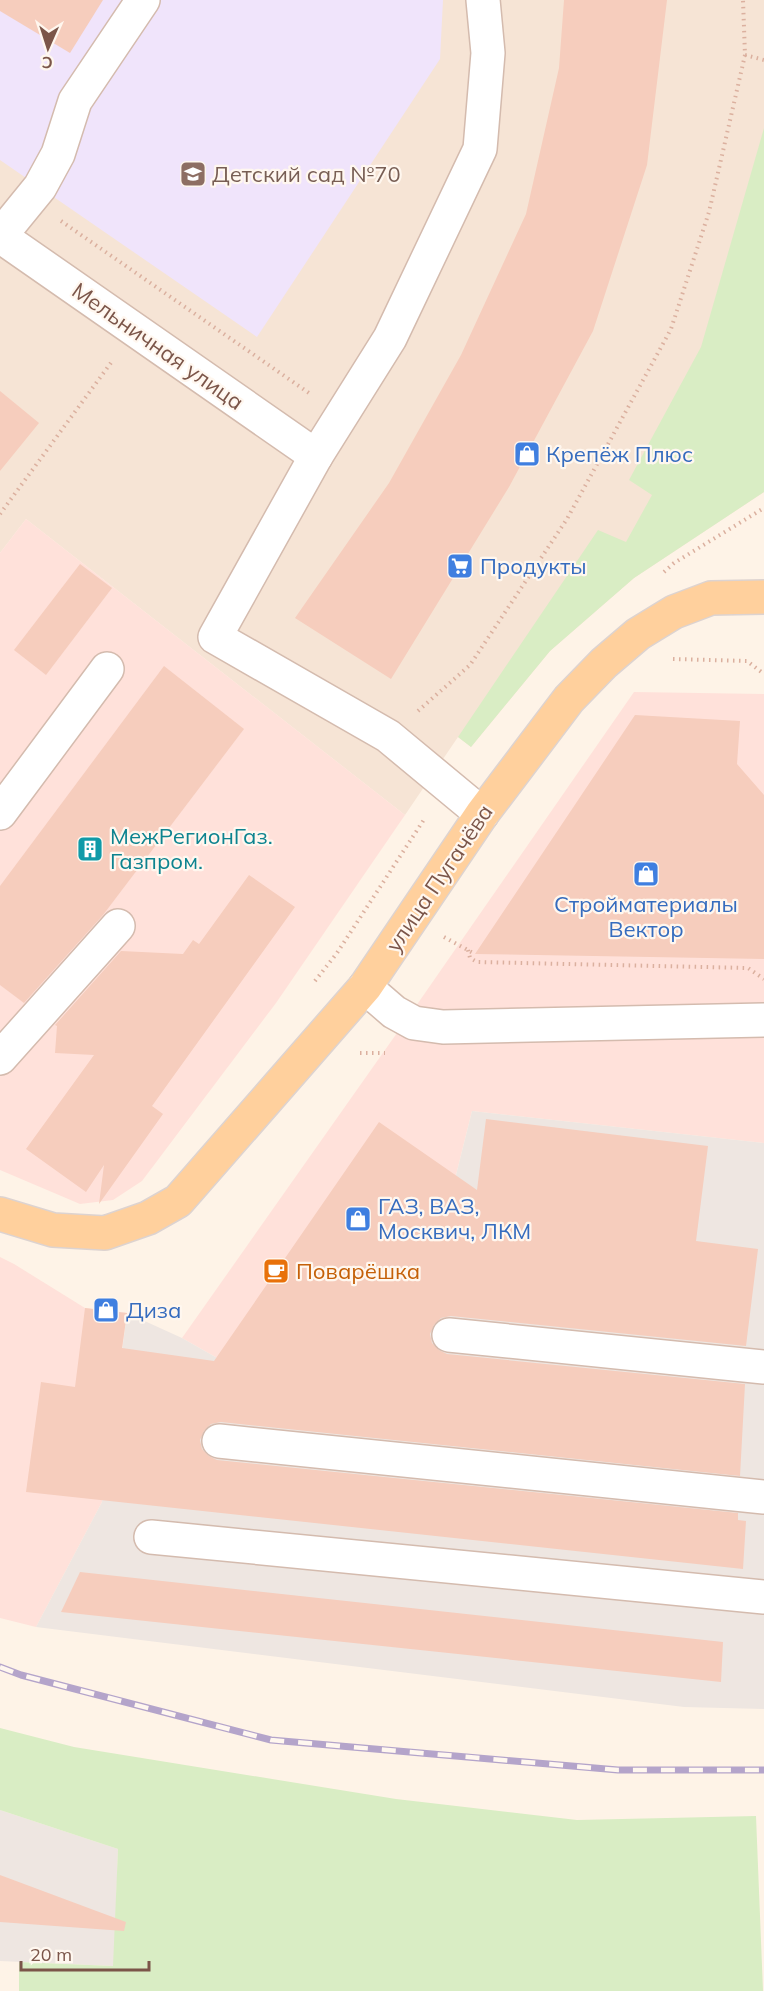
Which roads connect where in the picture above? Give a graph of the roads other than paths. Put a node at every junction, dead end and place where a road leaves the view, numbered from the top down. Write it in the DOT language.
graph roads {
  1 [pos="142,0"];
  2 [pos="483,0"];
  3 [pos="0,236"];
  4 [pos="316,456"];
  5 [pos="764,597"];
  6 [pos="107,669"];
  7 [pos="0,813"];
  8 [pos="482,814"];
  9 [pos="118,926"];
  10 [pos="365,987"];
  11 [pos="764,1020"];
  12 [pos="0,1058"];
  13 [pos="0,1214"];
  14 [pos="449,1335"];
  15 [pos="764,1367"];
  16 [pos="219,1441"];
  17 [pos="764,1497"];
  18 [pos="151,1537"];
  19 [pos="764,1597"];
  1 -- 3 [label="street"];
  2 -- 4 [label="street"];
  3 -- 4 [label="street, Мельничная улица"];
  4 -- 8 [label="street"];
  5 -- 8 [label="main road, улица Пугачёва"];
  6 -- 7 [label="street"];
  8 -- 10 [label="main road, улица Пугачёва"];
  9 -- 12 [label="street"];
  10 -- 11 [label="street"];
  10 -- 13 [label="main road, улица Пугачёва"];
  14 -- 15 [label="street"];
  16 -- 17 [label="street"];
  18 -- 19 [label="street"];
}
